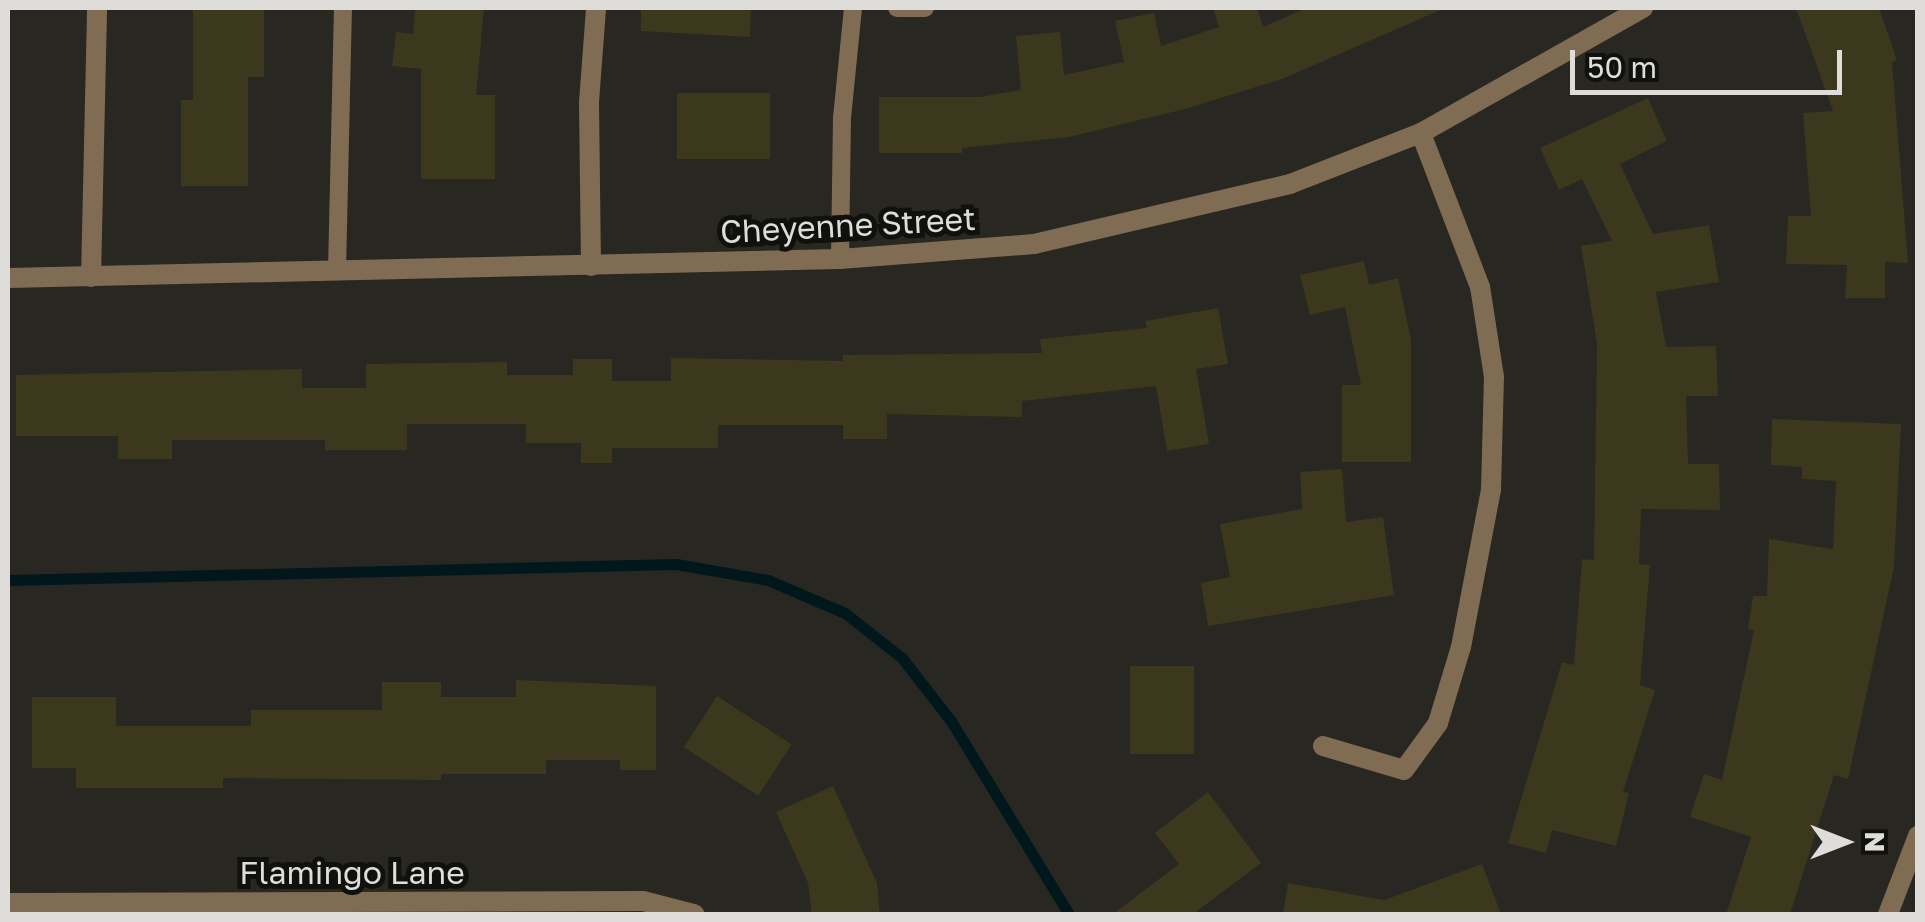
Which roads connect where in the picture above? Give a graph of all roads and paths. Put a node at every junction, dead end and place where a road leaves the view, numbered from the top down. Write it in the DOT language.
graph roads {
  1 [pos="96,8"];
  2 [pos="343,8"];
  3 [pos="596,8"];
  4 [pos="853,8"];
  5 [pos="897,8"];
  6 [pos="925,8"];
  7 [pos="1643,8"];
  8 [pos="1421,133"];
  9 [pos="840,259"];
  10 [pos="591,266"];
  11 [pos="337,271"];
  12 [pos="8,278"];
  13 [pos="91,278"];
  14 [pos="1324,746"];
  15 [pos="1918,836"];
  16 [pos="1913,862"];
  17 [pos="8,903"];
  18 [pos="694,914"];
  19 [pos="1888,914"];
  1 -- 13 [label="street"];
  2 -- 11 [label="lane"];
  3 -- 10 [label="street"];
  4 -- 9 [label="lane"];
  5 -- 6 [label="lane"];
  7 -- 8 [label="street, Cheyenne Street"];
  8 -- 9 [label="street, Cheyenne Street"];
  8 -- 14 [label="street"];
  9 -- 10 [label="street, Cheyenne Street"];
  10 -- 11 [label="street, Cheyenne Street"];
  11 -- 13 [label="street, Cheyenne Street"];
  12 -- 13 [label="street, Cheyenne Street"];
  15 -- 16 [label="street"];
  16 -- 19 [label="street"];
  17 -- 18 [label="street, Flamingo Lane"];
}
